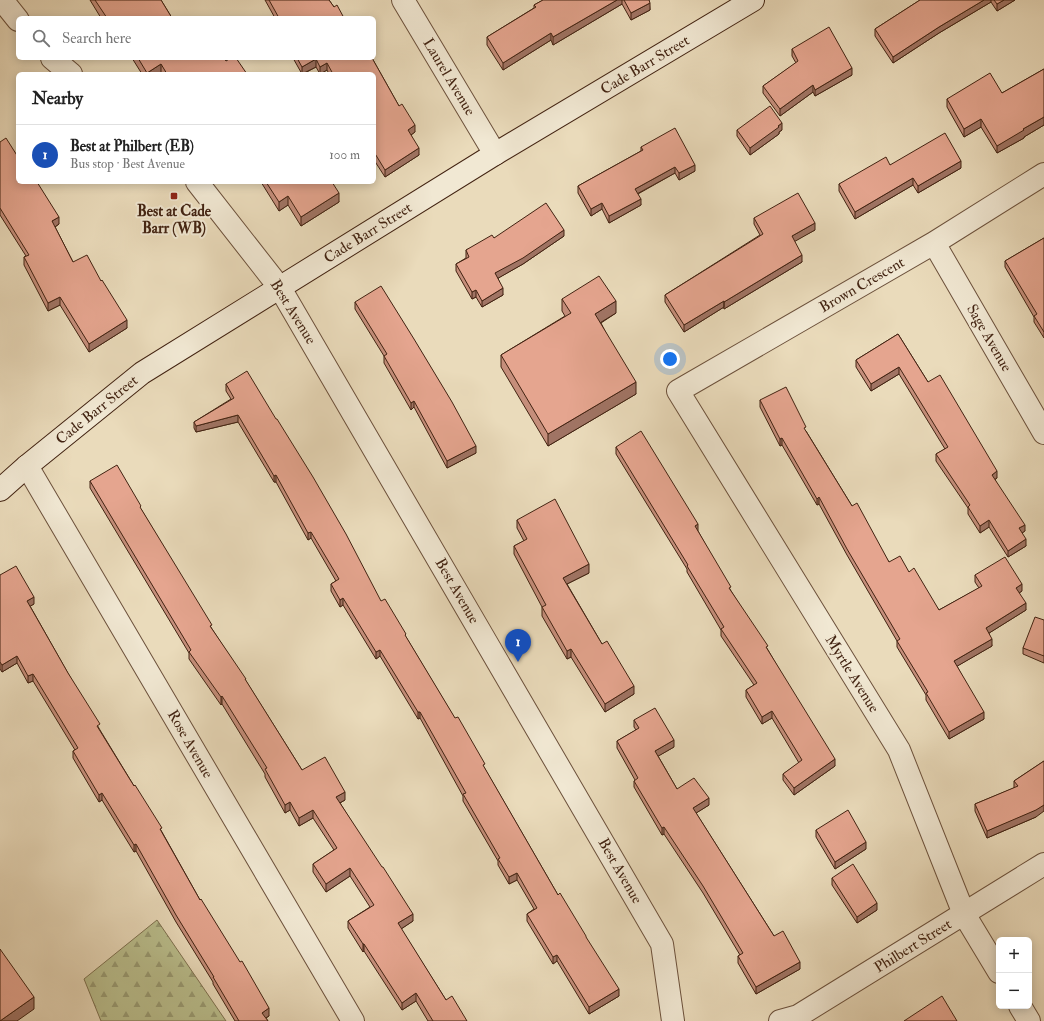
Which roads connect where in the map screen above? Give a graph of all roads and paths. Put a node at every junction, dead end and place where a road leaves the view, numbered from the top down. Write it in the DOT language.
graph roads {
  1 [pos="2,0"];
  2 [pos="403,0"];
  3 [pos="753,0"];
  4 [pos="16,18"];
  5 [pos="54,60"];
  6 [pos="69,72"];
  7 [pos="495,154"];
  8 [pos="1044,174"];
  9 [pos="199,184"];
  10 [pos="934,243"];
  11 [pos="280,288"];
  12 [pos="678,391"];
  13 [pos="1044,433"];
  14 [pos="27,466"];
  15 [pos="0,490"];
  16 [pos="1044,864"];
  17 [pos="964,914"];
  18 [pos="996,967"];
  19 [pos="1022,1009"];
  20 [pos="353,1021"];
  21 [pos="673,1021"];
  22 [pos="780,1021"];
  23 [pos="1029,1021"];
  1 -- 4 [label="street"];
  2 -- 7 [label="street, Laurel Avenue"];
  3 -- 7 [label="street, Cade Barr Street"];
  5 -- 6 [label="street"];
  7 -- 11 [label="street, Cade Barr Street"];
  8 -- 10 [label="street, Brown Crescent"];
  9 -- 11 [label="street, Best Avenue"];
  10 -- 12 [label="street, Brown Crescent"];
  10 -- 13 [label="street, Sage Avenue"];
  11 -- 14 [label="street, Cade Barr Street"];
  11 -- 21 [label="street, Best Avenue"];
  12 -- 17 [label="street, Myrtle Avenue"];
  14 -- 15 [label="street, Cade Barr Street"];
  14 -- 20 [label="street, Rose Avenue"];
  16 -- 17 [label="street, Philbert Street"];
  17 -- 18 [label="street, Myrtle Avenue"];
  17 -- 22 [label="street, Philbert Street"];
  19 -- 23 [label="street"];
}
